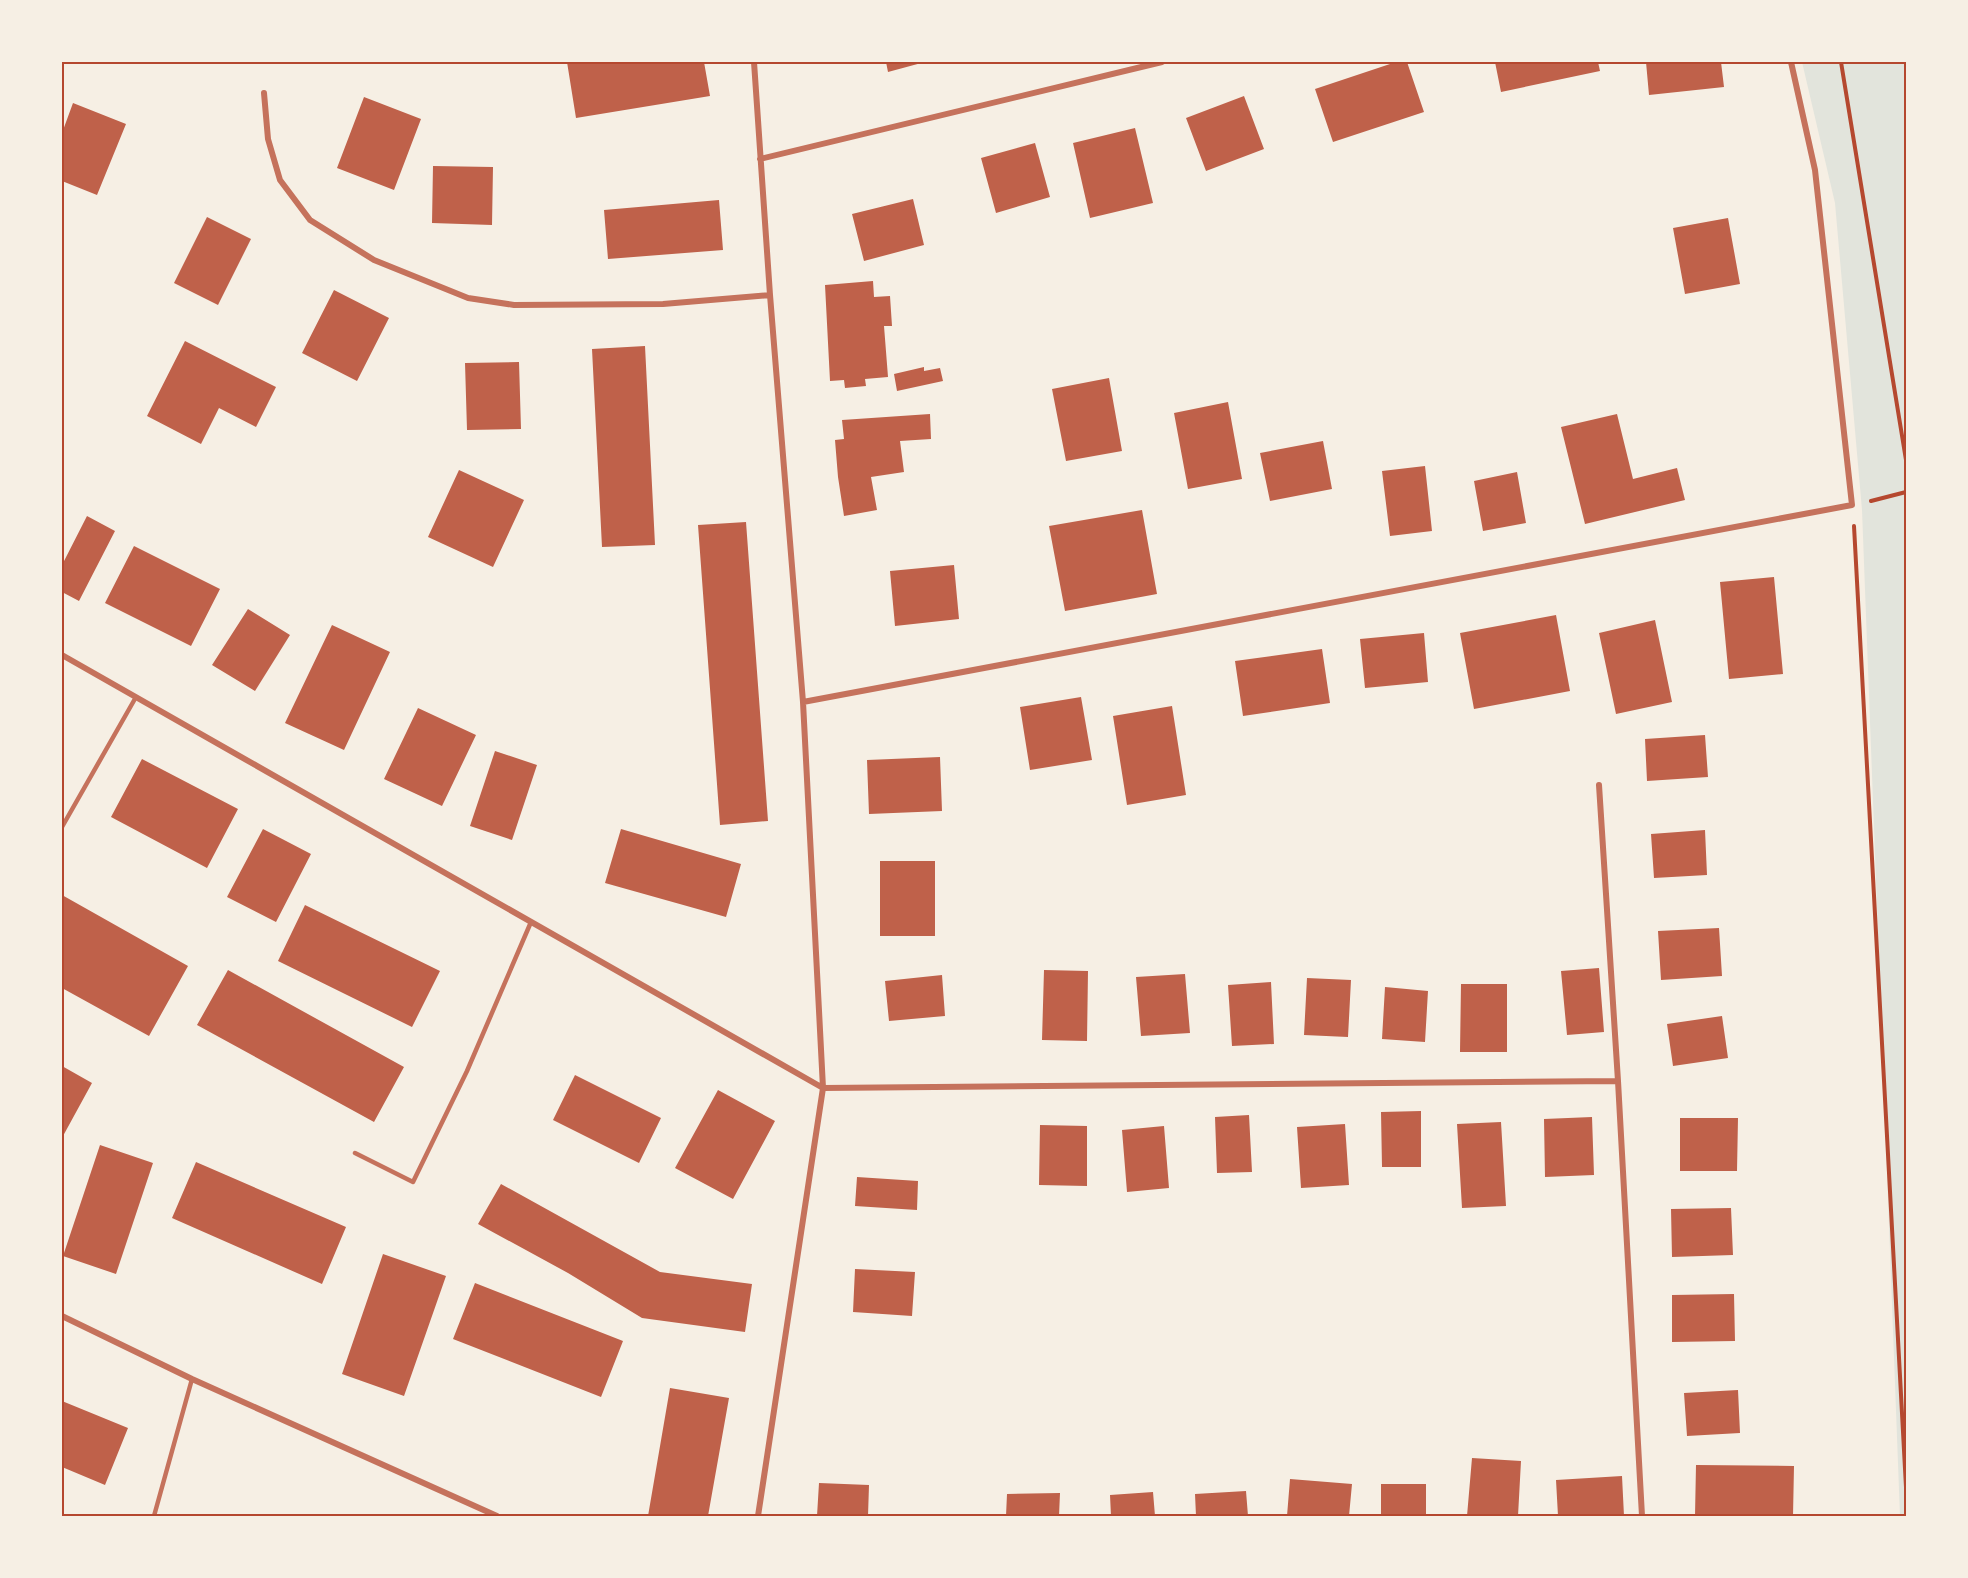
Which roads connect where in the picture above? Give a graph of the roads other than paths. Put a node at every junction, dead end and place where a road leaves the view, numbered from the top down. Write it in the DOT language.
graph roads {
  1 [pos="754,62"];
  2 [pos="1162,62"];
  3 [pos="1791,62"];
  4 [pos="264,93"];
  5 [pos="760,159"];
  6 [pos="770,295"];
  7 [pos="62,655"];
  8 [pos="136,697"];
  9 [pos="803,702"];
  10 [pos="1599,785"];
  11 [pos="62,827"];
  12 [pos="531,922"];
  13 [pos="1618,1081"];
  14 [pos="823,1088"];
  15 [pos="355,1153"];
  16 [pos="62,1316"];
  17 [pos="192,1379"];
  18 [pos="154,1516"];
  19 [pos="497,1516"];
  20 [pos="758,1516"];
  21 [pos="1642,1516"];
  1 -- 5 [label="street"];
  2 -- 5 [label="street"];
  3 -- 9 [label="street"];
  4 -- 6 [label="street"];
  5 -- 6 [label="street"];
  6 -- 9 [label="street"];
  7 -- 8 [label="street"];
  8 -- 11 [label="lane"];
  8 -- 12 [label="street"];
  9 -- 14 [label="street"];
  10 -- 13 [label="street"];
  12 -- 14 [label="street"];
  12 -- 15 [label="lane"];
  13 -- 14 [label="street"];
  13 -- 21 [label="street"];
  14 -- 20 [label="street"];
  16 -- 17 [label="street"];
  17 -- 18 [label="lane"];
  17 -- 19 [label="street"];
}
